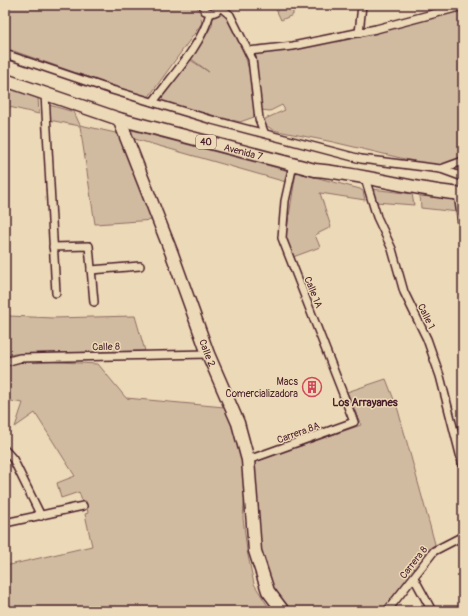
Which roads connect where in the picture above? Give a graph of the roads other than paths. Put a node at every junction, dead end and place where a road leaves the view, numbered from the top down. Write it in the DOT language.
graph roads {
  1 [pos="203,5"];
  2 [pos="219,5"];
  3 [pos="362,5"];
  4 [pos="463,6"];
  5 [pos="210,13"];
  6 [pos="359,32"];
  7 [pos="249,50"];
  8 [pos="5,54"];
  9 [pos="5,80"];
  10 [pos="45,94"];
  11 [pos="153,102"];
  12 [pos="119,119"];
  13 [pos="264,132"];
  14 [pos="463,161"];
  15 [pos="293,165"];
  16 [pos="441,169"];
  17 [pos="463,177"];
  18 [pos="365,178"];
  19 [pos="461,194"];
  20 [pos="463,231"];
  21 [pos="53,247"];
  22 [pos="140,266"];
  23 [pos="91,270"];
  24 [pos="56,293"];
  25 [pos="94,302"];
  26 [pos="208,354"];
  27 [pos="5,362"];
  28 [pos="354,422"];
  29 [pos="5,450"];
  30 [pos="248,460"];
  31 [pos="463,466"];
  32 [pos="83,506"];
  33 [pos="41,516"];
  34 [pos="5,523"];
  35 [pos="463,536"];
  36 [pos="414,578"];
  37 [pos="282,611"];
  38 [pos="387,611"];
  39 [pos="432,611"];
  1 -- 5 [label="street"];
  2 -- 5 [label="street"];
  2 -- 7 [label="street"];
  3 -- 6 [label="street"];
  4 -- 6 [label="street"];
  5 -- 11 [label="street"];
  6 -- 7 [label="street"];
  7 -- 13 [label="street"];
  8 -- 11 [label="street"];
  9 -- 10 [label="main road, Avenida 7 / 40"];
  10 -- 12 [label="main road, Avenida 7 / 40"];
  10 -- 21 [label="street"];
  11 -- 13 [label="street"];
  12 -- 15 [label="main road, Avenida 7 / 40"];
  12 -- 26 [label="main road, Calle 2"];
  13 -- 16 [label="street"];
  14 -- 16 [label="street"];
  15 -- 18 [label="main road, Avenida 7 / 40"];
  15 -- 28 [label="street, Calle 1A"];
  16 -- 17 [label="street"];
  18 -- 19 [label="main road, Avenida 7 / 40"];
  18 -- 31 [label="street, Calle 1"];
  19 -- 20 [label="street"];
  21 -- 23 [label="street"];
  21 -- 24 [label="street"];
  22 -- 23 [label="street"];
  23 -- 25 [label="street"];
  26 -- 27 [label="street, Calle 8"];
  26 -- 30 [label="main road, Calle 2"];
  28 -- 30 [label="street, Carrera 8A"];
  29 -- 33 [label="street"];
  30 -- 37 [label="main road, Calle 2"];
  32 -- 33 [label="street"];
  33 -- 34 [label="street"];
  35 -- 36 [label="street, Carrera 8"];
  36 -- 38 [label="street, Carrera 8"];
  36 -- 39 [label="street"];
}
